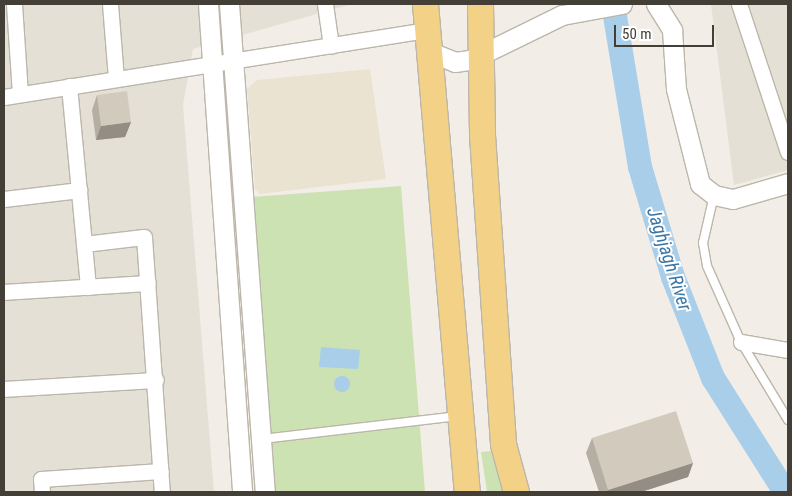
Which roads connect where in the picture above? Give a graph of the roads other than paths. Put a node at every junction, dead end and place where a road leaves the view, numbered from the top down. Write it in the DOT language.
graph roads {
  1 [pos="14,4"];
  2 [pos="110,4"];
  3 [pos="208,4"];
  4 [pos="229,4"];
  5 [pos="325,4"];
  6 [pos="480,4"];
  7 [pos="622,4"];
  8 [pos="656,4"];
  9 [pos="739,4"];
  10 [pos="427,19"];
  11 [pos="331,46"];
  12 [pos="484,54"];
  13 [pos="235,60"];
  14 [pos="214,63"];
  15 [pos="116,79"];
  16 [pos="69,86"];
  17 [pos="20,94"];
  18 [pos="4,97"];
  19 [pos="788,152"];
  20 [pos="788,183"];
  21 [pos="79,190"];
  22 [pos="714,195"];
  23 [pos="4,199"];
  24 [pos="84,244"];
  25 [pos="148,283"];
  26 [pos="88,287"];
  27 [pos="4,292"];
  28 [pos="741,342"];
  29 [pos="788,350"];
  30 [pos="156,380"];
  31 [pos="4,389"];
  32 [pos="461,415"];
  33 [pos="788,420"];
  34 [pos="261,439"];
  35 [pos="161,472"];
  36 [pos="42,492"];
  37 [pos="162,492"];
  38 [pos="242,492"];
  39 [pos="265,492"];
  40 [pos="467,492"];
  41 [pos="516,492"];
  1 -- 17 [label="street"];
  2 -- 15 [label="street"];
  3 -- 14 [label="street"];
  4 -- 13 [label="street"];
  5 -- 11 [label="street"];
  6 -- 12 [label="highway"];
  7 -- 12 [label="street"];
  8 -- 22 [label="street"];
  9 -- 19 [label="street"];
  10 -- 11 [label="street"];
  10 -- 12 [label="street"];
  10 -- 32 [label="highway"];
  11 -- 13 [label="street"];
  12 -- 41 [label="highway"];
  13 -- 14 [label="street"];
  13 -- 34 [label="street"];
  14 -- 15 [label="street"];
  14 -- 38 [label="street"];
  15 -- 16 [label="street"];
  16 -- 17 [label="street"];
  16 -- 21 [label="street"];
  17 -- 18 [label="street"];
  20 -- 22 [label="street"];
  21 -- 23 [label="street"];
  21 -- 24 [label="street"];
  22 -- 28 [label="lane"];
  24 -- 25 [label="street"];
  24 -- 26 [label="street"];
  25 -- 26 [label="street"];
  25 -- 30 [label="street"];
  26 -- 27 [label="street"];
  28 -- 29 [label="street"];
  28 -- 33 [label="lane"];
  30 -- 31 [label="street"];
  30 -- 35 [label="street"];
  32 -- 34 [label="lane"];
  32 -- 40 [label="highway"];
  34 -- 39 [label="street"];
  35 -- 36 [label="street"];
  35 -- 37 [label="street"];
}
